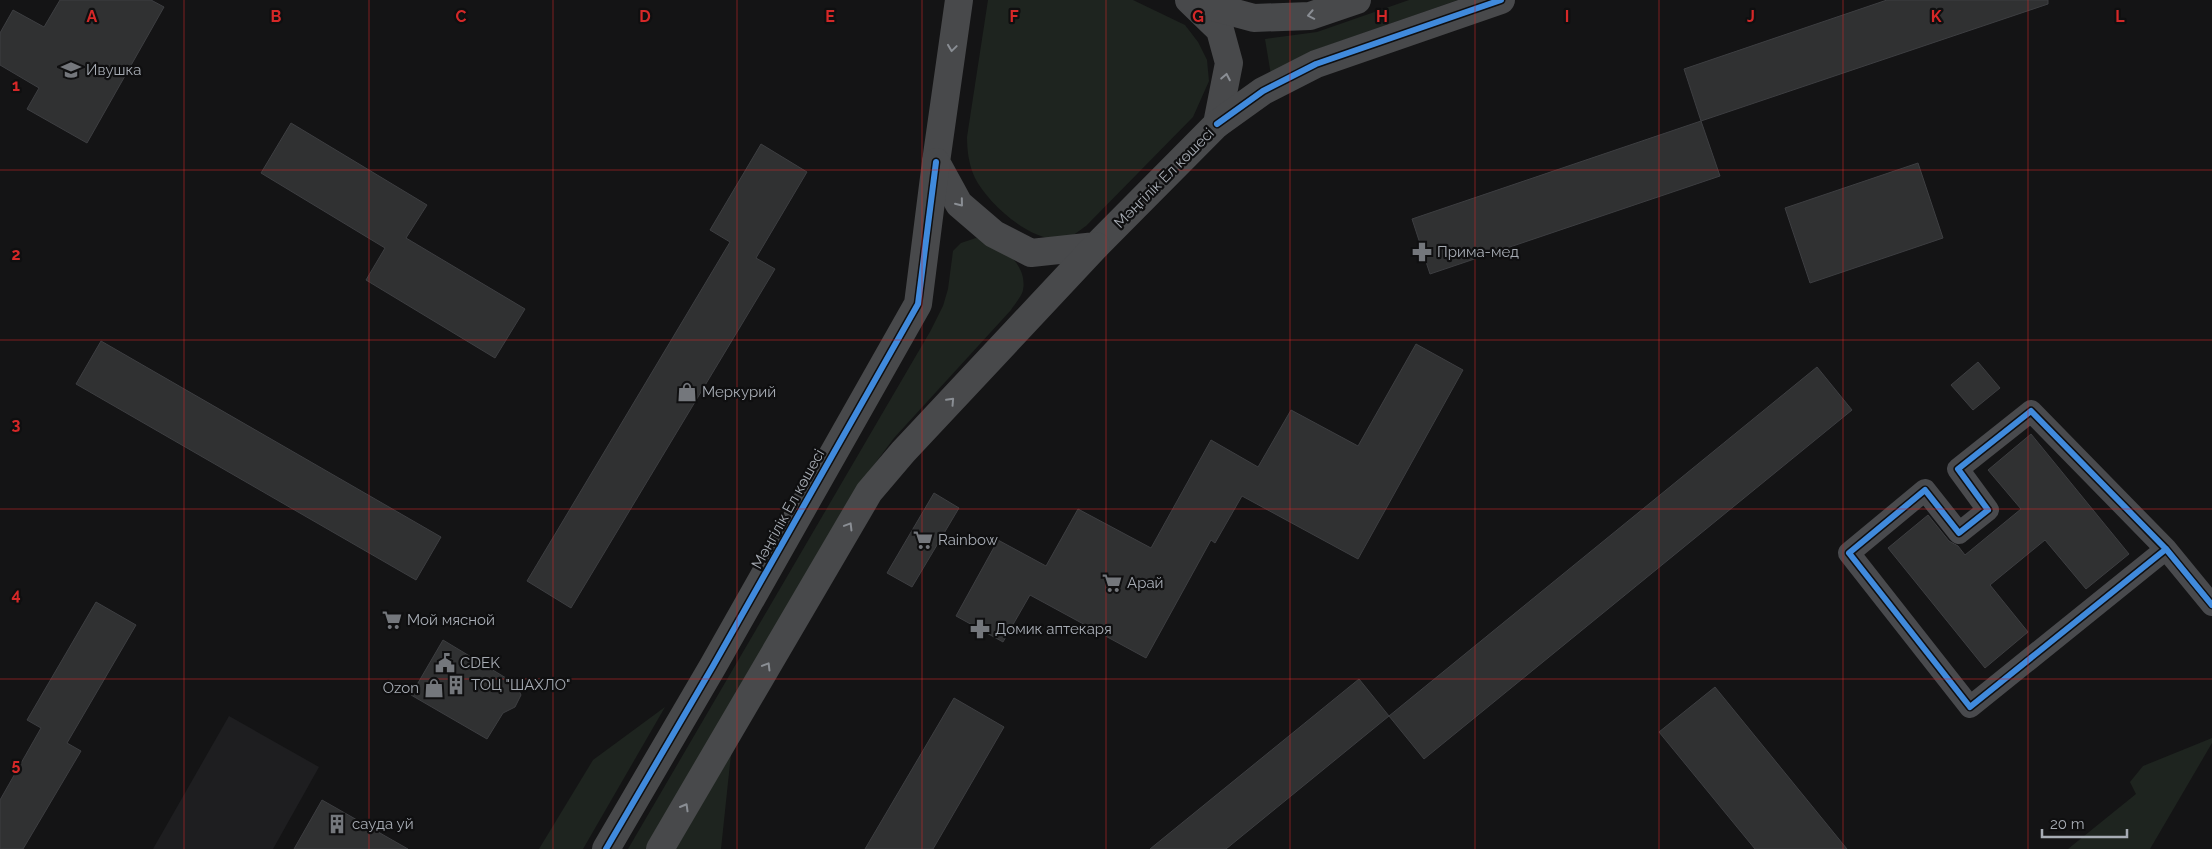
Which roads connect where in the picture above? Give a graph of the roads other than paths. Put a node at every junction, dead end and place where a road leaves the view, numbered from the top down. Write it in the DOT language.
graph roads {
  1 [pos="959,0"];
  2 [pos="1189,0"];
  3 [pos="1357,0"];
  4 [pos="1501,0"];
  5 [pos="1217,124"];
  6 [pos="936,162"];
  7 [pos="1096,246"];
  8 [pos="2166,549"];
  9 [pos="2212,605"];
  10 [pos="606,849"];
  11 [pos="660,849"];
  1 -- 6 [label="street, Мәңгілік Ел көшесі, one-way"];
  3 -- 2 [label="street, one-way"];
  5 -- 2 [label="street, Мәңгілік Ел көшесі, one-way"];
  4 -- 5 [label="street"];
  5 -- 7 [label="street, Мәңгілік Ел көшесі"];
  6 -- 7 [label="street, one-way"];
  6 -- 10 [label="street, Мәңгілік Ел көшесі"];
  11 -- 7 [label="street, Мәңгілік Ел көшесі, one-way"];
  8 -- 8 [label="street"];
  8 -- 9 [label="street"];
}
